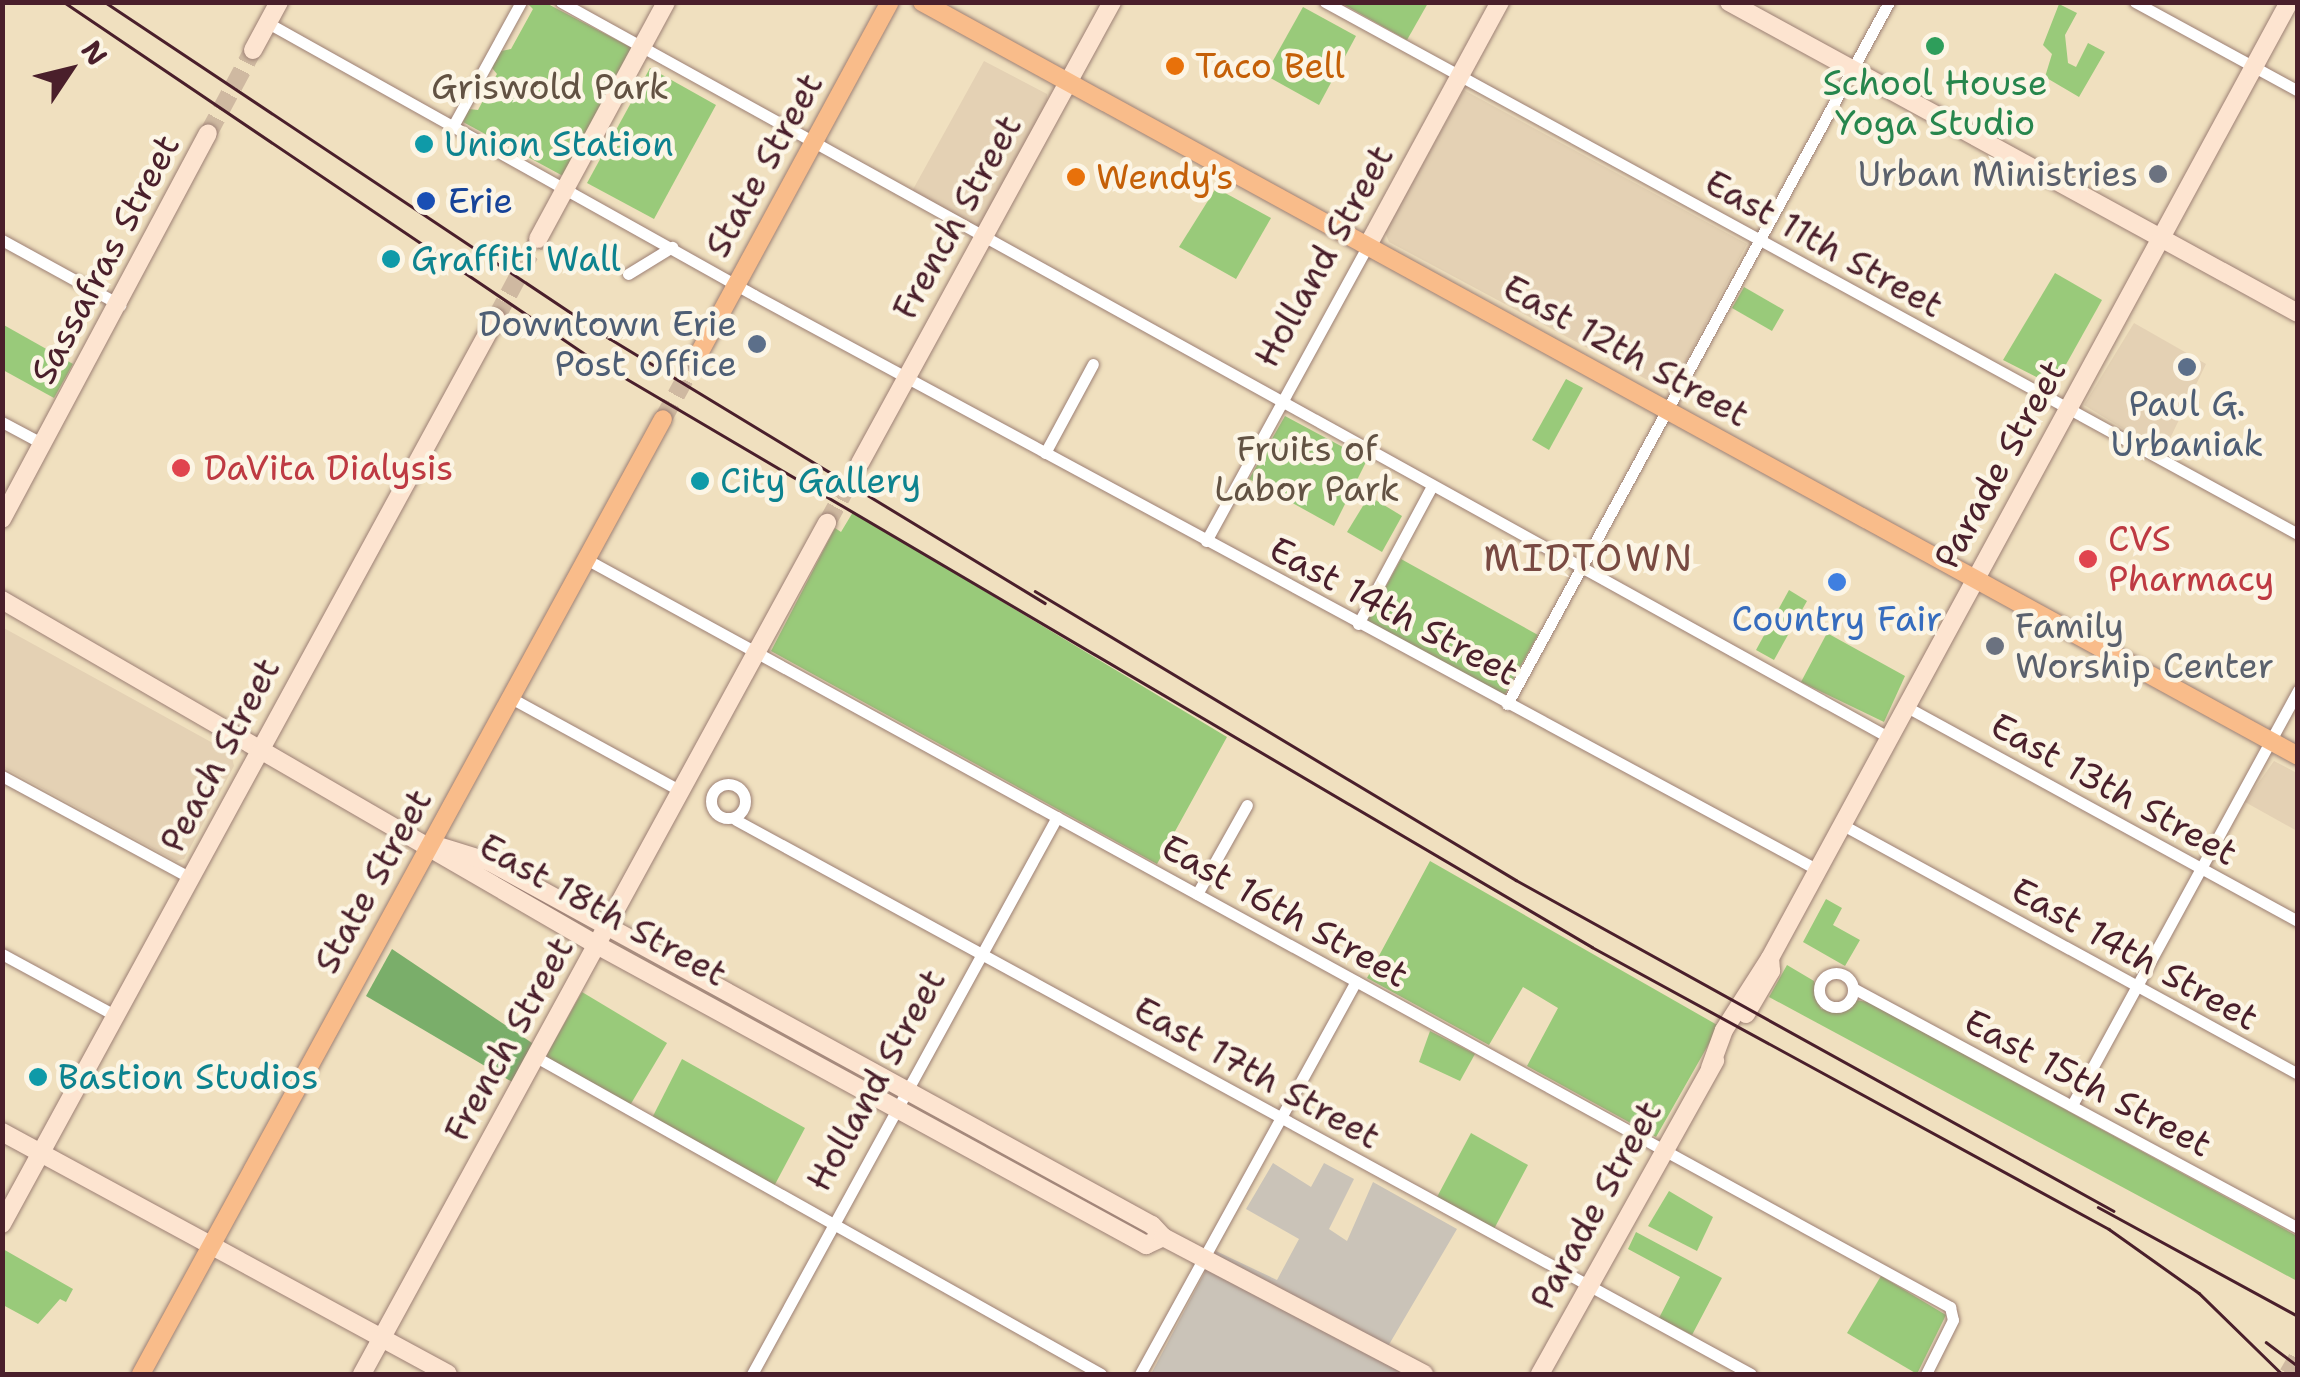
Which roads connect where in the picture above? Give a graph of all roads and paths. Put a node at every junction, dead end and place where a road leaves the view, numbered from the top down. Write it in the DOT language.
graph roads {
  1 [pos="279,2"];
  2 [pos="521,2"];
  3 [pos="561,2"];
  4 [pos="666,2"];
  5 [pos="890,2"];
  6 [pos="922,2"];
  7 [pos="1112,2"];
  8 [pos="1324,2"];
  9 [pos="1500,2"];
  10 [pos="1729,2"];
  11 [pos="1889,2"];
  12 [pos="2135,2"];
  13 [pos="2289,2"];
  14 [pos="268,23"];
  15 [pos="642,47"];
  16 [pos="253,50"];
  17 [pos="2254,68"];
  18 [pos="1853,70"];
  19 [pos="1460,76"];
  20 [pos="1069,82"];
  21 [pos="2298,92"];
  22 [pos="452,126"];
  23 [pos="208,134"];
  24 [pos="813,143"];
  25 [pos="566,187"];
  26 [pos="2160,238"];
  27 [pos="983,239"];
  28 [pos="2,240"];
  29 [pos="538,240"];
  30 [pos="1760,240"];
  31 [pos="1368,245"];
  32 [pos="672,247"];
  33 [pos="628,274"];
  34 [pos="736,284"];
  35 [pos="120,305"];
  36 [pos="2298,313"];
  37 [pos="496,318"];
  38 [pos="696,359"];
  39 [pos="1094,364"];
  40 [pos="906,378"];
  41 [pos="1281,403"];
  42 [pos="2068,408"];
  43 [pos="1666,411"];
  44 [pos="662,420"];
  45 [pos="2,422"];
  46 [pos="43,444"];
  47 [pos="1045,453"];
  48 [pos="860,463"];
  49 [pos="1432,486"];
  50 [pos="2,519"];
  51 [pos="827,524"];
  52 [pos="2298,534"];
  53 [pos="1206,542"];
  54 [pos="586,559"];
  55 [pos="1581,568"];
  56 [pos="1974,579"];
  57 [pos="2,600"];
  58 [pos="1358,624"];
  59 [pos="757,652"];
  60 [pos="2298,690"];
  61 [pos="511,698"];
  62 [pos="1507,704"];
  63 [pos="1905,706"];
  64 [pos="1888,737"];
  65 [pos="2270,741"];
  66 [pos="261,748"];
  67 [pos="2298,756"];
  68 [pos="2,776"];
  69 [pos="682,792"];
  70 [pos="1247,805"];
  71 [pos="1057,817"];
  72 [pos="736,820"];
  73 [pos="1840,824"];
  74 [pos="431,844"];
  75 [pos="2202,868"];
  76 [pos="1816,869"];
  77 [pos="192,878"];
  78 [pos="1197,894"];
  79 [pos="2298,920"];
  80 [pos="608,926"];
  81 [pos="598,945"];
  82 [pos="2,954"];
  83 [pos="982,955"];
  84 [pos="1356,981"];
  85 [pos="2137,987"];
  86 [pos="1853,988"];
  87 [pos="116,1016"];
  88 [pos="536,1057"];
  89 [pos="2298,1074"];
  90 [pos="907,1090"];
  91 [pos="2072,1105"];
  92 [pos="897,1109"];
  93 [pos="1281,1117"];
  94 [pos="2,1132"];
  95 [pos="1664,1149"];
  96 [pos="41,1153"];
  97 [pos="2,1224"];
  98 [pos="2298,1228"];
  99 [pos="832,1229"];
  100 [pos="1163,1237"];
  101 [pos="212,1246"];
  102 [pos="1206,1256"];
  103 [pos="1588,1286"];
  104 [pos="382,1338"];
  105 [pos="141,1374"];
  106 [pos="362,1374"];
  107 [pos="448,1374"];
  108 [pos="752,1374"];
  109 [pos="1101,1374"];
  110 [pos="1140,1374"];
  111 [pos="1424,1374"];
  112 [pos="1540,1374"];
  113 [pos="1751,1374"];
  114 [pos="1926,1374"];
  1 -- 14 [label="main road"];
  2 -- 22 [label="street"];
  3 -- 15 [label="street"];
  4 -- 15 [label="main road"];
  5 -- 24 [label="main road, State Street"];
  6 -- 20 [label="main road, East 12th Street"];
  7 -- 20 [label="main road, French Street"];
  8 -- 19 [label="street, East 11th Street"];
  9 -- 19 [label="main road, Holland Street"];
  10 -- 18 [label="main road"];
  11 -- 18 [label="street"];
  12 -- 17 [label="street"];
  13 -- 17 [label="main road, Parade Street"];
  14 -- 16 [label="main road"];
  14 -- 22 [label="street, East 14th Street"];
  15 -- 24 [label="street"];
  15 -- 25 [label="main road"];
  17 -- 21 [label="street"];
  17 -- 26 [label="main road, Parade Street"];
  18 -- 26 [label="main road"];
  18 -- 30 [label="street"];
  19 -- 30 [label="street, East 11th Street"];
  19 -- 31 [label="main road, Holland Street"];
  20 -- 27 [label="main road, French Street"];
  20 -- 31 [label="main road, East 12th Street"];
  22 -- 25 [label="street, East 14th Street"];
  23 -- 35 [label="main road, Sassafras Street"];
  24 -- 27 [label="street"];
  24 -- 34 [label="main road, State Street"];
  25 -- 29 [label="main road"];
  25 -- 32 [label="street, East 14th Street"];
  26 -- 36 [label="main road"];
  26 -- 42 [label="main road, Parade Street"];
  27 -- 40 [label="main road, French Street"];
  27 -- 41 [label="street"];
  28 -- 35 [label="street"];
  30 -- 42 [label="street, East 11th Street"];
  30 -- 43 [label="street"];
  31 -- 41 [label="street, Holland Street"];
  31 -- 43 [label="main road, East 12th Street"];
  32 -- 33 [label="street"];
  32 -- 34 [label="street, East 14th Street"];
  34 -- 38 [label="main road, State Street"];
  34 -- 40 [label="street, East 14th Street"];
  35 -- 46 [label="main road, Sassafras Street"];
  37 -- 66 [label="main road, Peach Street"];
  39 -- 47 [label="street"];
  40 -- 47 [label="street, East 14th Street"];
  40 -- 48 [label="main road, French Street"];
  41 -- 49 [label="street"];
  41 -- 53 [label="street, Holland Street"];
  42 -- 52 [label="street, East 11th Street"];
  42 -- 56 [label="main road, Parade Street"];
  43 -- 55 [label="street"];
  43 -- 56 [label="main road, East 12th Street"];
  44 -- 54 [label="main road, State Street"];
  45 -- 46 [label="street"];
  46 -- 50 [label="main road, Sassafras Street"];
  47 -- 53 [label="street, East 14th Street"];
  49 -- 55 [label="street"];
  49 -- 58 [label="street"];
  51 -- 59 [label="main road, French Street"];
  53 -- 58 [label="street, East 14th Street"];
  54 -- 59 [label="street, East 16th Street"];
  54 -- 61 [label="main road, State Street"];
  55 -- 62 [label="street"];
  55 -- 64 [label="street"];
  56 -- 63 [label="main road, Parade Street"];
  56 -- 65 [label="main road, East 12th Street"];
  57 -- 66 [label="main road"];
  58 -- 62 [label="street, East 14th Street"];
  59 -- 69 [label="main road, French Street"];
  59 -- 71 [label="street, East 16th Street"];
  60 -- 65 [label="street"];
  61 -- 69 [label="street"];
  61 -- 74 [label="main road, State Street"];
  62 -- 76 [label="street, East 14th Street"];
  63 -- 64 [label="main road, Parade Street"];
  63 -- 75 [label="street, East 13th Street"];
  64 -- 73 [label="main road, Parade Street"];
  65 -- 67 [label="main road, East 12th Street"];
  65 -- 75 [label="street"];
  66 -- 74 [label="main road"];
  66 -- 77 [label="main road, Peach Street"];
  68 -- 77 [label="street"];
  69 -- 80 [label="main road, French Street"];
  70 -- 78 [label="street"];
  71 -- 78 [label="street, East 16th Street"];
  71 -- 83 [label="street, Holland Street"];
  72 -- 83 [label="street, East 17th Street"];
  73 -- 76 [label="main road, Parade Street"];
  73 -- 85 [label="street, East 14th Street"];
  74 -- 80 [label="main road, East 18th Street"];
  74 -- 81 [label="main road, East 18th Street"];
  74 -- 101 [label="main road, State Street"];
  75 -- 79 [label="street, East 13th Street"];
  75 -- 85 [label="street"];
  76 -- 95 [label="main road, Parade Street"];
  77 -- 87 [label="main road, Peach Street"];
  78 -- 84 [label="street, East 16th Street"];
  80 -- 81 [label="main road, French Street"];
  80 -- 90 [label="main road, East 18th Street"];
  81 -- 88 [label="main road, French Street"];
  81 -- 92 [label="main road, East 18th Street"];
  82 -- 87 [label="street"];
  83 -- 90 [label="street, Holland Street"];
  83 -- 93 [label="street, East 17th Street"];
  84 -- 93 [label="street"];
  84 -- 95 [label="street, East 16th Street"];
  85 -- 89 [label="street, East 14th Street"];
  85 -- 91 [label="street"];
  86 -- 91 [label="street, East 15th Street"];
  87 -- 96 [label="main road, Peach Street"];
  88 -- 99 [label="street"];
  88 -- 104 [label="main road, French Street"];
  90 -- 92 [label="street, Holland Street"];
  90 -- 100 [label="main road, East 18th Street"];
  91 -- 98 [label="street, East 15th Street"];
  92 -- 99 [label="street, Holland Street"];
  92 -- 100 [label="main road, East 18th Street"];
  93 -- 102 [label="street"];
  93 -- 103 [label="street, East 17th Street"];
  94 -- 96 [label="main road"];
  95 -- 103 [label="main road, Parade Street"];
  95 -- 114 [label="street, East 16th Street"];
  96 -- 97 [label="main road, Peach Street"];
  96 -- 101 [label="main road"];
  99 -- 108 [label="street, Holland Street"];
  99 -- 109 [label="street"];
  100 -- 102 [label="main road, East 18th Street"];
  101 -- 104 [label="main road"];
  101 -- 105 [label="main road, State Street"];
  102 -- 110 [label="street"];
  102 -- 111 [label="main road, East 18th Street"];
  103 -- 112 [label="main road, Parade Street"];
  103 -- 113 [label="street, East 17th Street"];
  104 -- 106 [label="main road, French Street"];
  104 -- 107 [label="main road"];
}
